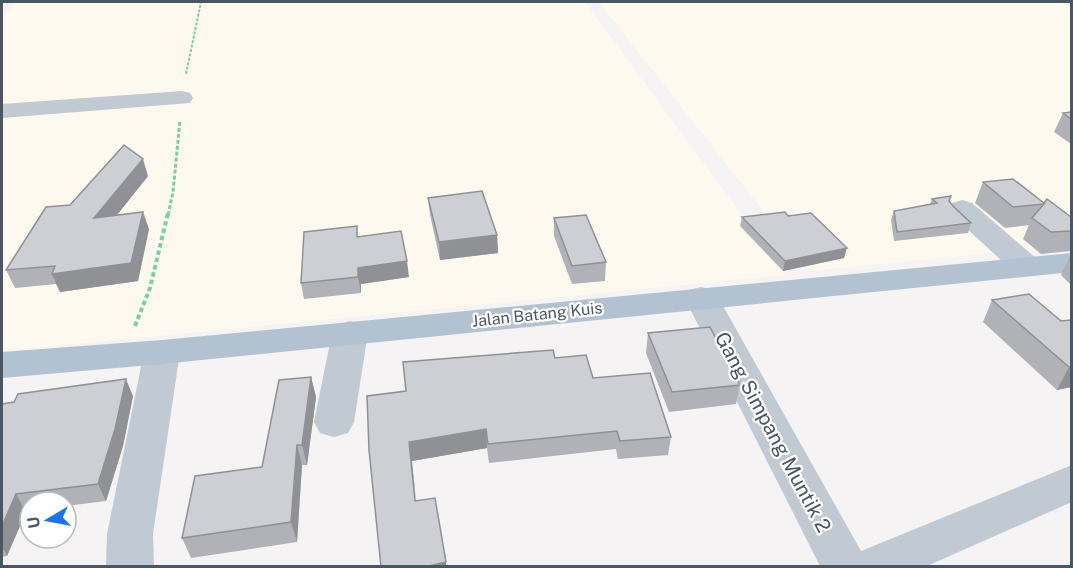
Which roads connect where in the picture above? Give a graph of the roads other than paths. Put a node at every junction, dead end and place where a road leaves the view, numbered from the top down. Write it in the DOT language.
graph roads {
  1 [pos="182,98"];
  2 [pos="2,111"];
  3 [pos="962,209"];
  4 [pos="1071,262"];
  5 [pos="1026,266"];
  6 [pos="701,297"];
  7 [pos="350,333"];
  8 [pos="143,353"];
  9 [pos="2,365"];
  10 [pos="334,422"];
  11 [pos="1071,482"];
  12 [pos="874,566"];
  13 [pos="130,567"];
  1 -- 2 [label="street"];
  3 -- 5 [label="street"];
  4 -- 5 [label="main road, Jalan Batang Kuis"];
  5 -- 6 [label="main road, Jalan Batang Kuis"];
  6 -- 7 [label="main road, Jalan Batang Kuis"];
  6 -- 12 [label="street, Gang Simpang Muntik 2"];
  7 -- 8 [label="main road, Jalan Batang Kuis"];
  7 -- 10 [label="street"];
  8 -- 9 [label="main road, Jalan Batang Kuis"];
  8 -- 13 [label="street"];
  11 -- 12 [label="street"];
}
